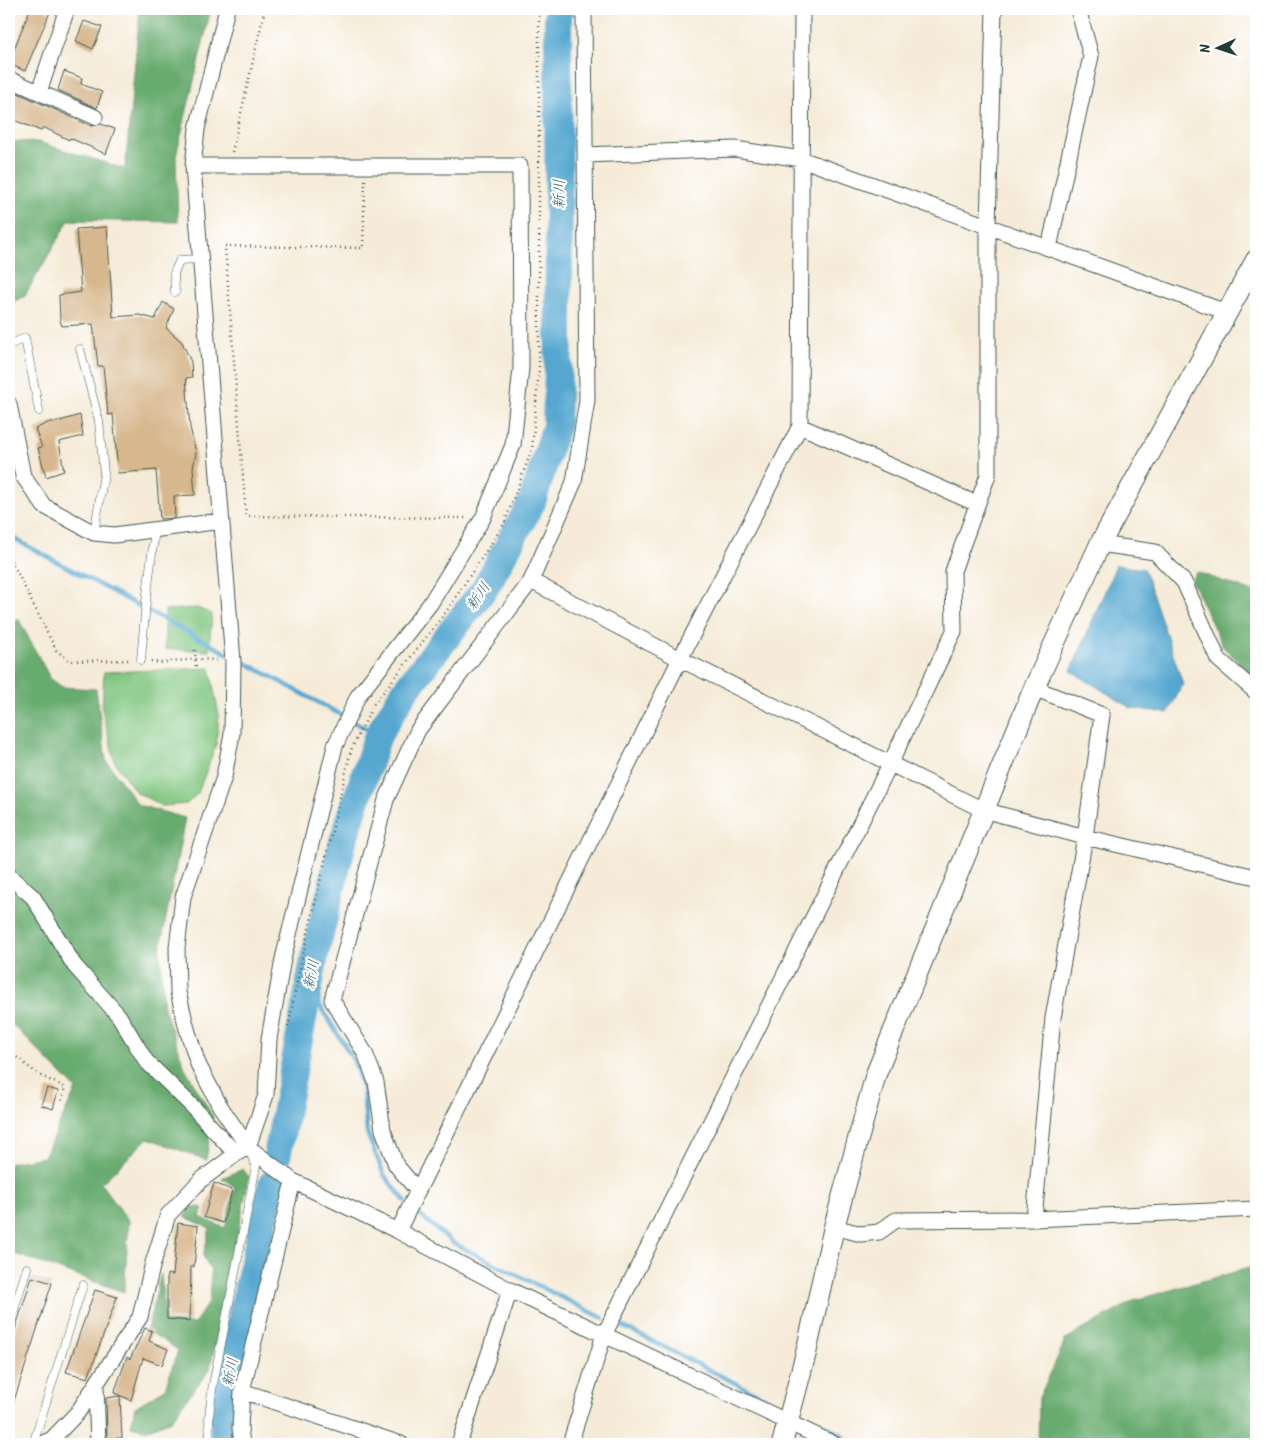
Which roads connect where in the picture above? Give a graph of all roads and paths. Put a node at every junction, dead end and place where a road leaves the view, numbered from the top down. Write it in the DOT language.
graph roads {
  1 [pos="67,9"];
  2 [pos="227,9"];
  3 [pos="265,9"];
  4 [pos="584,9"];
  5 [pos="802,9"];
  6 [pos="994,9"];
  7 [pos="1078,9"];
  8 [pos="9,79"];
  9 [pos="39,92"];
  10 [pos="95,117"];
  11 [pos="586,155"];
  12 [pos="801,160"];
  13 [pos="193,166"];
  14 [pos="229,166"];
  15 [pos="365,166"];
  16 [pos="988,227"];
  17 [pos="1050,248"];
  18 [pos="200,259"];
  19 [pos="1256,260"];
  20 [pos="174,292"];
  21 [pos="1226,312"];
  22 [pos="9,345"];
  23 [pos="80,349"];
  24 [pos="9,404"];
  25 [pos="39,411"];
  26 [pos="800,426"];
  27 [pos="977,504"];
  28 [pos="483,518"];
  29 [pos="221,521"];
  30 [pos="155,529"];
  31 [pos="94,533"];
  32 [pos="1100,544"];
  33 [pos="9,556"];
  34 [pos="531,581"];
  35 [pos="195,650"];
  36 [pos="196,659"];
  37 [pos="680,659"];
  38 [pos="141,660"];
  39 [pos="233,661"];
  40 [pos="196,668"];
  41 [pos="1034,688"];
  42 [pos="1256,692"];
  43 [pos="890,764"];
  44 [pos="983,810"];
  45 [pos="1085,837"];
  46 [pos="9,876"];
  47 [pos="1256,877"];
  48 [pos="9,1051"];
  49 [pos="61,1104"];
  50 [pos="242,1150"];
  51 [pos="293,1181"];
  52 [pos="417,1190"];
  53 [pos="1256,1209"];
  54 [pos="1034,1219"];
  55 [pos="834,1227"];
  56 [pos="398,1231"];
  57 [pos="27,1268"];
  58 [pos="83,1284"];
  59 [pos="510,1290"];
  60 [pos="9,1326"];
  61 [pos="604,1336"];
  62 [pos="96,1386"];
  63 [pos="242,1391"];
  64 [pos="788,1423"];
  65 [pos="33,1444"];
  66 [pos="41,1444"];
  67 [pos="98,1444"];
  68 [pos="210,1444"];
  69 [pos="242,1444"];
  70 [pos="401,1444"];
  71 [pos="458,1444"];
  72 [pos="570,1444"];
  73 [pos="782,1444"];
  74 [pos="834,1444"];
  1 -- 9 [label="street"];
  2 -- 13 [label="street"];
  3 -- 14 [label="path"];
  4 -- 11 [label="street"];
  5 -- 12 [label="street"];
  6 -- 16 [label="street"];
  7 -- 17 [label="street"];
  8 -- 9 [label="street"];
  9 -- 10 [label="street"];
  11 -- 12 [label="street"];
  11 -- 34 [label="street"];
  12 -- 16 [label="street"];
  12 -- 26 [label="street"];
  13 -- 14 [label="street"];
  13 -- 18 [label="street"];
  14 -- 15 [label="street"];
  15 -- 28 [label="street"];
  15 -- 28 [label="path"];
  16 -- 17 [label="street"];
  16 -- 27 [label="street"];
  17 -- 21 [label="street"];
  18 -- 20 [label="lane"];
  18 -- 29 [label="street"];
  19 -- 21 [label="street"];
  21 -- 32 [label="street"];
  22 -- 25 [label="lane"];
  23 -- 31 [label="lane"];
  24 -- 31 [label="street"];
  26 -- 27 [label="street"];
  26 -- 37 [label="street"];
  27 -- 43 [label="street"];
  28 -- 50 [label="street"];
  29 -- 30 [label="street"];
  29 -- 39 [label="street"];
  30 -- 31 [label="street"];
  30 -- 38 [label="lane"];
  32 -- 41 [label="street"];
  32 -- 42 [label="street"];
  33 -- 38 [label="path"];
  34 -- 37 [label="street"];
  34 -- 52 [label="street"];
  35 -- 36 [label="path"];
  36 -- 38 [label="path"];
  36 -- 39 [label="path"];
  36 -- 40 [label="path"];
  37 -- 43 [label="street"];
  37 -- 52 [label="street"];
  39 -- 50 [label="street"];
  41 -- 44 [label="street"];
  41 -- 45 [label="street"];
  43 -- 44 [label="street"];
  43 -- 61 [label="street"];
  44 -- 45 [label="street"];
  44 -- 55 [label="street"];
  45 -- 47 [label="street"];
  45 -- 54 [label="street"];
  46 -- 50 [label="street"];
  48 -- 49 [label="path"];
  50 -- 51 [label="street"];
  50 -- 62 [label="street"];
  50 -- 68 [label="lane"];
  51 -- 56 [label="street"];
  51 -- 63 [label="street"];
  52 -- 56 [label="street"];
  53 -- 54 [label="street"];
  54 -- 55 [label="street"];
  55 -- 64 [label="street"];
  56 -- 59 [label="street"];
  57 -- 60 [label="lane"];
  58 -- 65 [label="lane"];
  59 -- 61 [label="street"];
  59 -- 71 [label="street"];
  61 -- 64 [label="street"];
  61 -- 72 [label="street"];
  62 -- 66 [label="street"];
  62 -- 67 [label="street"];
  63 -- 69 [label="street"];
  63 -- 70 [label="street"];
  64 -- 73 [label="street"];
  64 -- 74 [label="street"];
}
